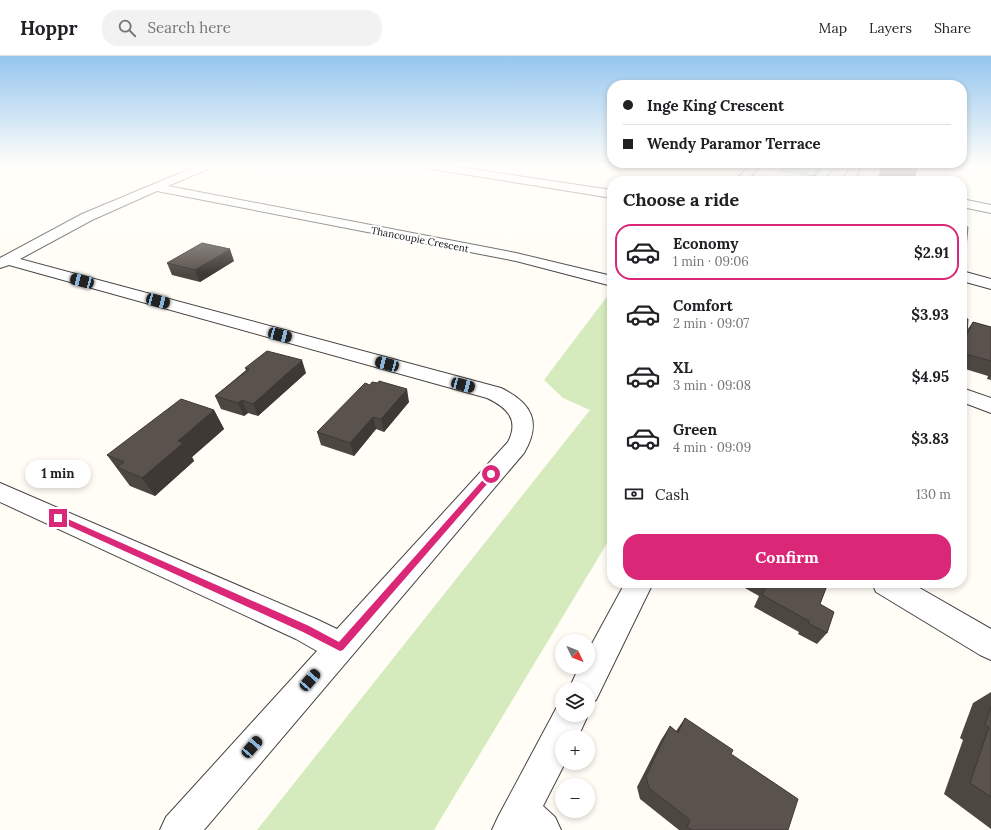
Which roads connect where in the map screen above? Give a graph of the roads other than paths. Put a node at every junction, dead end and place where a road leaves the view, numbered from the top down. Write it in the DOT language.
graph roads {
  1 [pos="122,202"];
  2 [pos="234,202"];
  3 [pos="967,204"];
  4 [pos="991,209"];
  5 [pos="3,262"];
  6 [pos="967,277"];
  7 [pos="607,280"];
  8 [pos="991,284"];
  9 [pos="967,396"];
  10 [pos="991,406"];
  11 [pos="0,492"];
  12 [pos="636,588"];
  13 [pos="894,588"];
  14 [pos="991,645"];
  15 [pos="340,647"];
  16 [pos="588,682"];
  17 [pos="568,722"];
  18 [pos="525,824"];
  19 [pos="179,830"];
  1 -- 5 [label="street"];
  2 -- 7 [label="street, Thancoupie Crescent"];
  3 -- 4 [label="street"];
  5 -- 15 [label="street"];
  6 -- 8 [label="street"];
  9 -- 10 [label="street"];
  11 -- 15 [label="street"];
  12 -- 16 [label="street"];
  13 -- 14 [label="street"];
  15 -- 19 [label="street"];
  17 -- 18 [label="street"];
}
